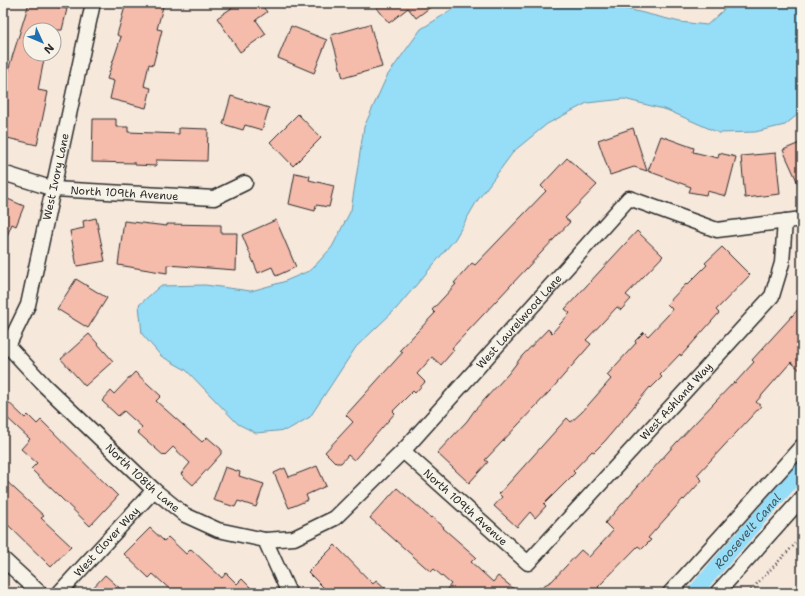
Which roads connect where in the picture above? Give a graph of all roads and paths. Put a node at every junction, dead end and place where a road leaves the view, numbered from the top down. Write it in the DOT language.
graph roads {
  1 [pos="93,3"];
  2 [pos="3,173"];
  3 [pos="245,184"];
  4 [pos="54,189"];
  5 [pos="802,219"];
  6 [pos="785,221"];
  7 [pos="6,341"];
  8 [pos="802,446"];
  9 [pos="403,451"];
  10 [pos="154,490"];
  11 [pos="802,498"];
  12 [pos="802,537"];
  13 [pos="265,540"];
  14 [pos="3,559"];
  15 [pos="528,563"];
  16 [pos="40,593"];
  17 [pos="60,593"];
  18 [pos="289,593"];
  19 [pos="670,593"];
  20 [pos="717,593"];
  21 [pos="748,593"];
  1 -- 4 [label="street, West Ivory Lane"];
  2 -- 4 [label="street, North 109th Avenue"];
  3 -- 4 [label="street, North 109th Avenue"];
  4 -- 7 [label="street, West Ivory Lane"];
  5 -- 6 [label="street, West Laurelwood Lane"];
  6 -- 9 [label="street, West Laurelwood Lane"];
  6 -- 15 [label="street, West Ashland Way"];
  7 -- 10 [label="street, North 108th Lane"];
  8 -- 19 [label="street"];
  9 -- 13 [label="street, West Laurelwood Lane"];
  9 -- 15 [label="street, North 109th Avenue"];
  10 -- 13 [label="street, North 108th Lane"];
  10 -- 17 [label="street, West Clover Way"];
  11 -- 20 [label="street"];
  12 -- 21 [label="path"];
  13 -- 18 [label="street"];
  14 -- 16 [label="street"];
}
